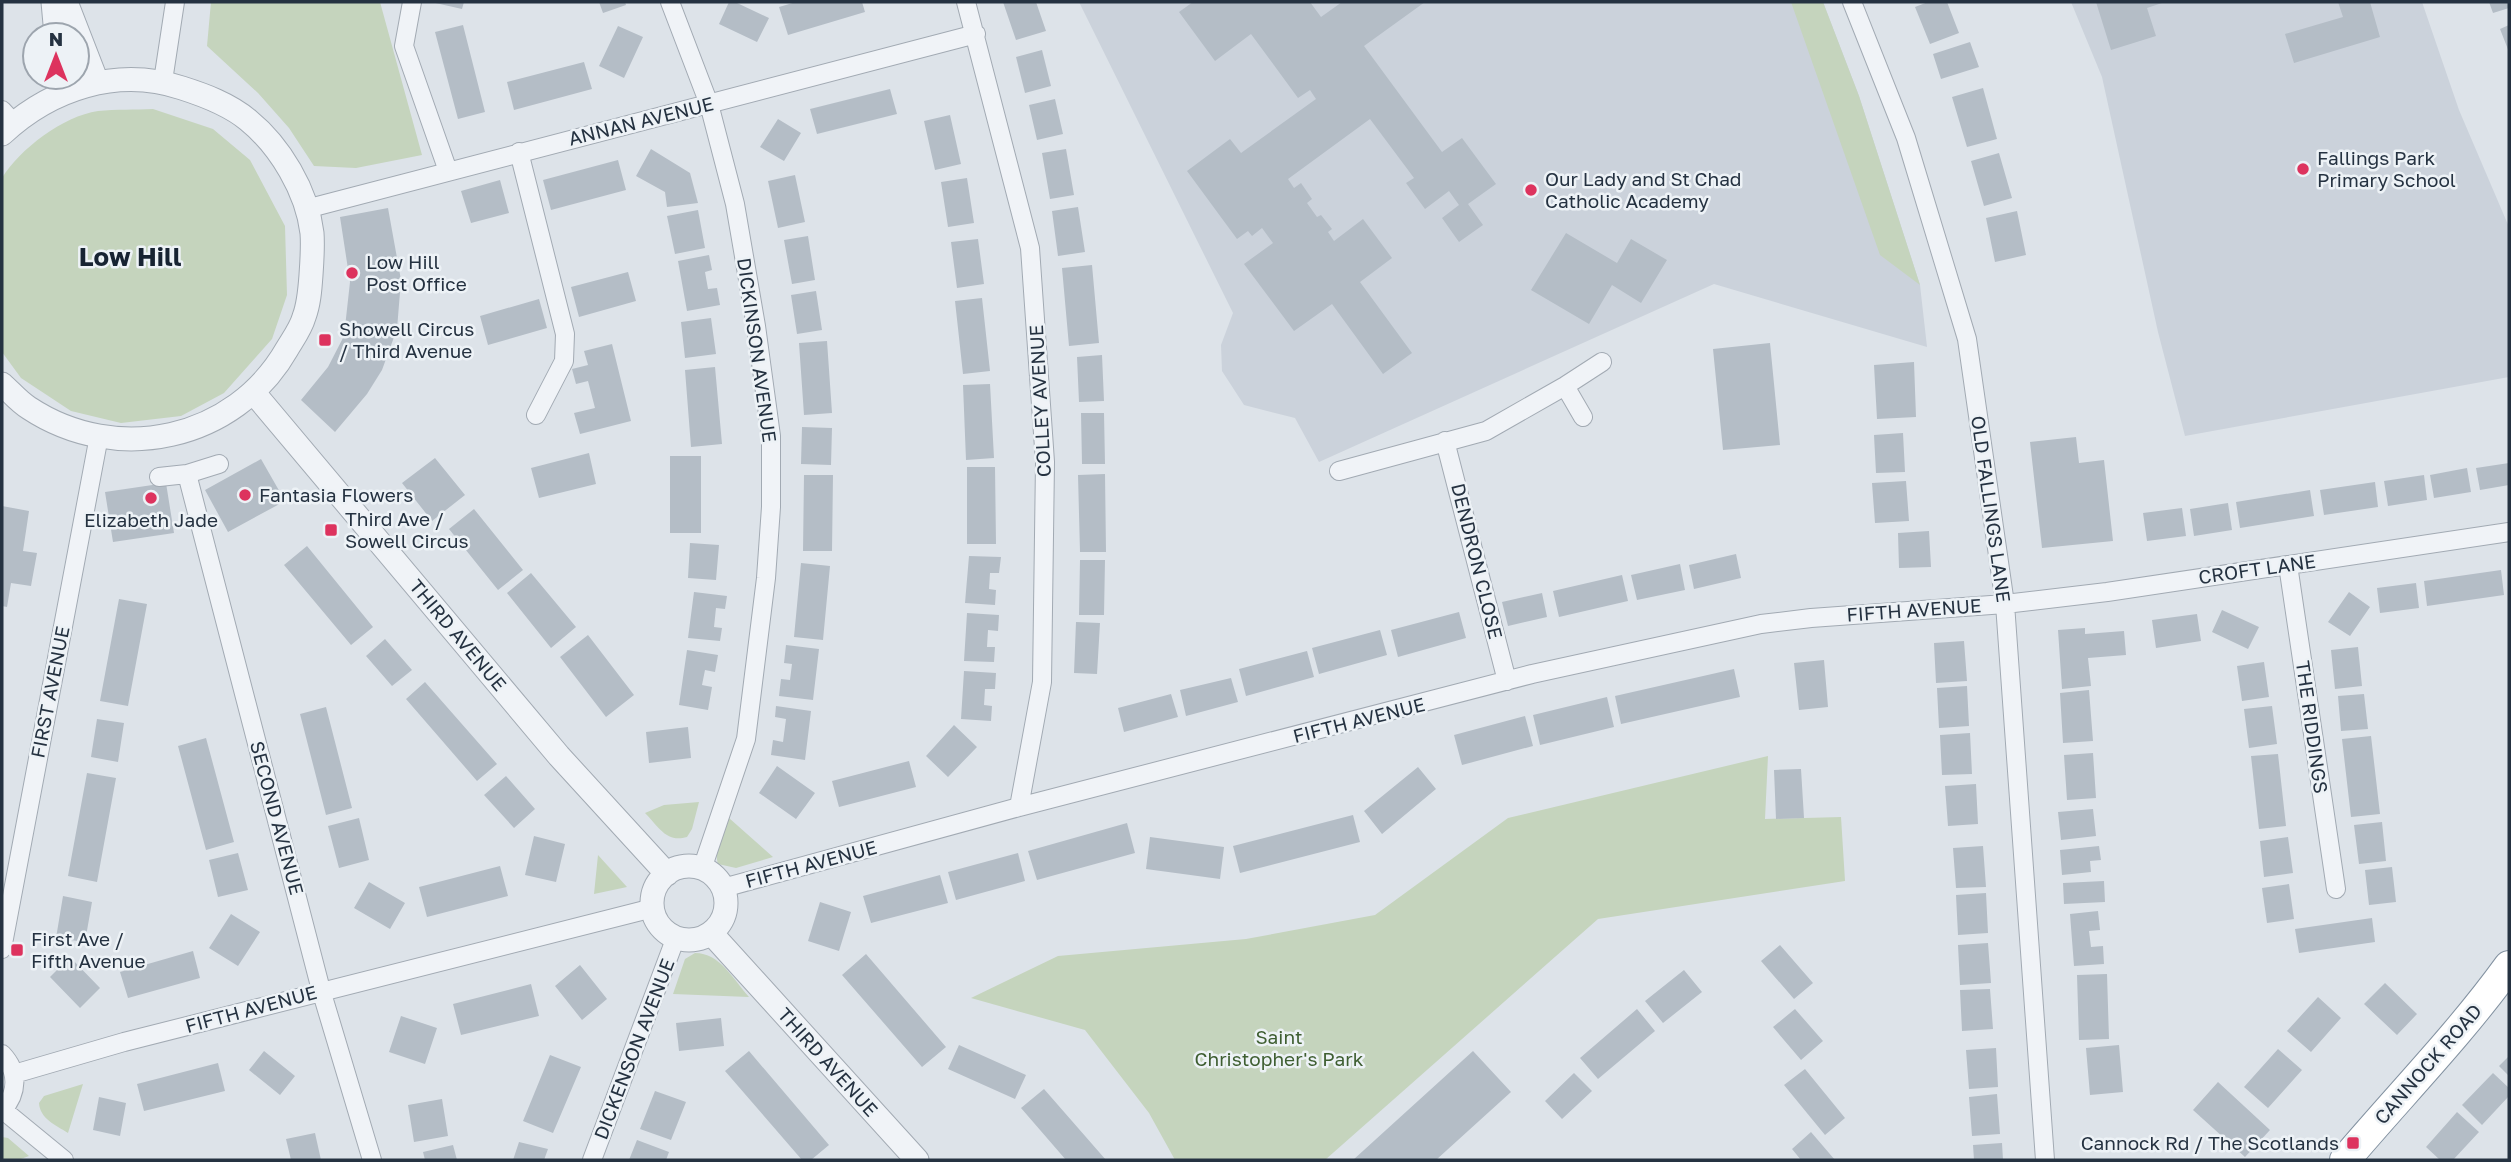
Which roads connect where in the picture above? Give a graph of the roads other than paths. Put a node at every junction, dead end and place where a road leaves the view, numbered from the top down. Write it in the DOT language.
graph roads {
  1 [pos="53,2"];
  2 [pos="66,2"];
  3 [pos="175,2"];
  4 [pos="412,2"];
  5 [pos="670,2"];
  6 [pos="966,2"];
  7 [pos="1852,2"];
  8 [pos="55,21"];
  9 [pos="976,34"];
  10 [pos="163,81"];
  11 [pos="91,82"];
  12 [pos="97,82"];
  13 [pos="52,91"];
  14 [pos="709,104"];
  15 [pos="6,122"];
  16 [pos="519,152"];
  17 [pos="447,171"];
  18 [pos="306,209"];
  19 [pos="1602,362"];
  20 [pos="2,384"];
  21 [pos="1565,386"];
  22 [pos="254,393"];
  23 [pos="536,415"];
  24 [pos="1583,417"];
  25 [pos="99,436"];
  26 [pos="1445,442"];
  27 [pos="219,464"];
  28 [pos="1339,471"];
  29 [pos="187,474"];
  30 [pos="159,477"];
  31 [pos="2509,532"];
  32 [pos="2288,565"];
  33 [pos="2005,604"];
  34 [pos="1507,681"];
  35 [pos="1019,807"];
  36 [pos="702,869"];
  37 [pos="667,874"];
  38 [pos="723,888"];
  39 [pos="2336,889"];
  40 [pos="653,908"];
  41 [pos="711,933"];
  42 [pos="676,937"];
  43 [pos="2,949"];
  44 [pos="2509,966"];
  45 [pos="321,990"];
  46 [pos="2,1054"];
  47 [pos="14,1074"];
  48 [pos="2,1111"];
  49 [pos="64,1160"];
  50 [pos="372,1160"];
  51 [pos="592,1160"];
  52 [pos="916,1160"];
  53 [pos="2045,1160"];
  54 [pos="2345,1160"];
  1 -- 8 [label="street"];
  2 -- 12 [label="street"];
  3 -- 10 [label="street"];
  4 -- 17 [label="street"];
  5 -- 14 [label="street, DICKINSON AVENUE"];
  6 -- 9 [label="street, COLLEY AVENUE"];
  7 -- 33 [label="street, OLD FALLINGS LANE"];
  9 -- 14 [label="street, ANNAN AVENUE"];
  9 -- 35 [label="street, COLLEY AVENUE"];
  10 -- 12 [label="street"];
  10 -- 18 [label="street"];
  11 -- 12 [label="street"];
  13 -- 15 [label="street"];
  14 -- 16 [label="street, ANNAN AVENUE"];
  14 -- 36 [label="street, DICKINSON AVENUE"];
  16 -- 17 [label="street, ANNAN AVENUE"];
  16 -- 23 [label="street"];
  17 -- 18 [label="street, ANNAN AVENUE"];
  18 -- 22 [label="street"];
  19 -- 21 [label="street"];
  20 -- 25 [label="street"];
  21 -- 24 [label="street"];
  21 -- 26 [label="street"];
  22 -- 25 [label="street"];
  22 -- 37 [label="street, THIRD AVENUE"];
  25 -- 43 [label="street, FIRST AVENUE"];
  26 -- 28 [label="street"];
  26 -- 34 [label="street, DENDRON CLOSE"];
  27 -- 29 [label="street"];
  29 -- 30 [label="street"];
  29 -- 45 [label="street, SECOND AVENUE"];
  31 -- 32 [label="street, CROFT LANE"];
  32 -- 33 [label="street, CROFT LANE"];
  32 -- 39 [label="street, THE RIDDINGS"];
  33 -- 34 [label="street, FIFTH AVENUE"];
  33 -- 53 [label="street, OLD FALLINGS LANE"];
  34 -- 35 [label="street, FIFTH AVENUE"];
  35 -- 38 [label="street, FIFTH AVENUE"];
  36 -- 37 [label="street"];
  36 -- 38 [label="street"];
  37 -- 40 [label="street"];
  38 -- 41 [label="street"];
  40 -- 42 [label="street"];
  40 -- 45 [label="street, FIFTH AVENUE"];
  41 -- 42 [label="street"];
  41 -- 52 [label="street, THIRD AVENUE"];
  42 -- 51 [label="street, DICKENSON AVENUE"];
  44 -- 54 [label="highway, CANNOCK ROAD"];
  45 -- 47 [label="street, FIFTH AVENUE"];
  45 -- 50 [label="street, SECOND AVENUE"];
  46 -- 47 [label="street"];
  47 -- 48 [label="street"];
  48 -- 49 [label="street"];
}
